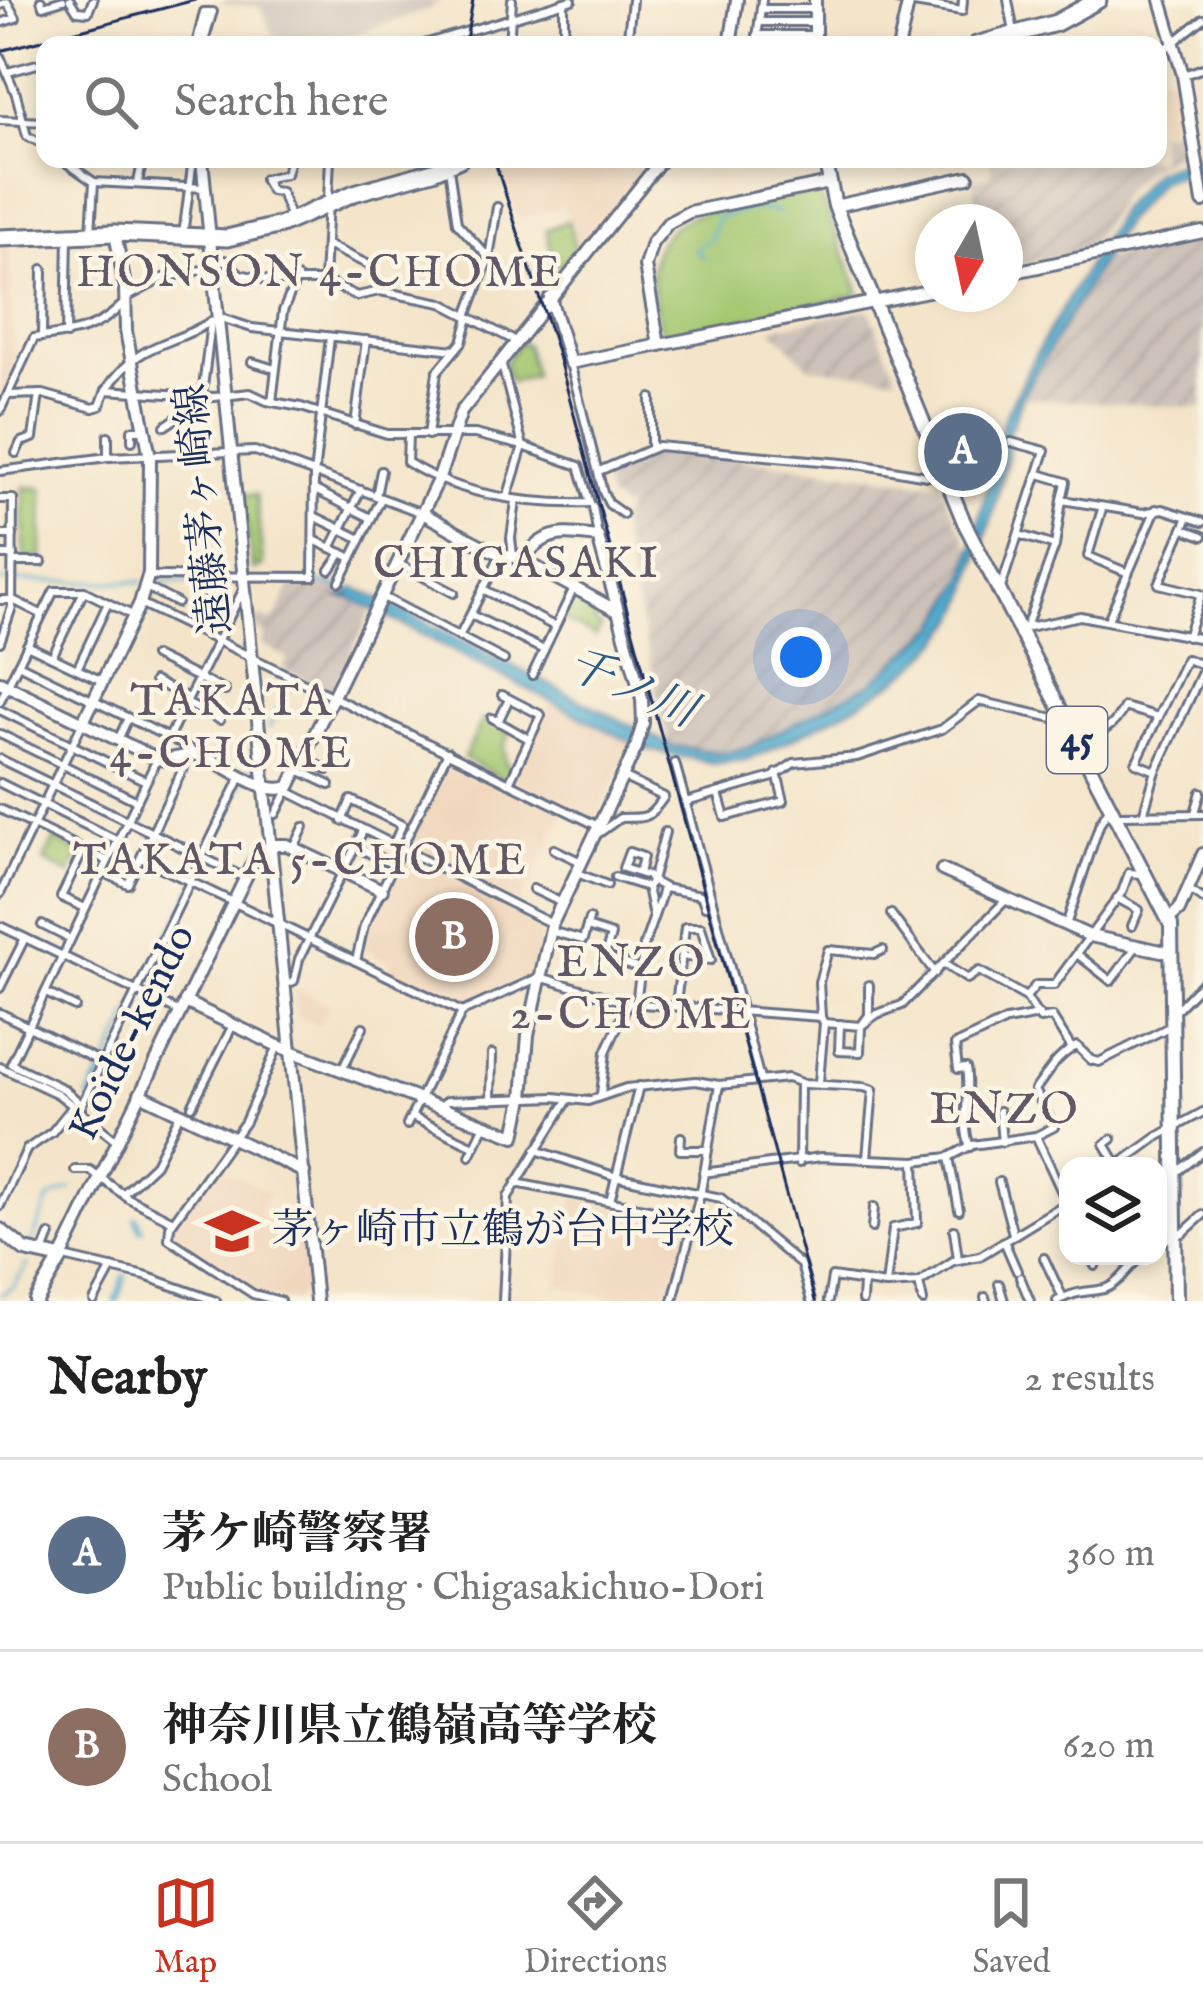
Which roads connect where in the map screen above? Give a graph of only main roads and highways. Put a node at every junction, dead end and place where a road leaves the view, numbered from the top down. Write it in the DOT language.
graph roads {
  1 [pos="1098,0"];
  2 [pos="1018,36"];
  3 [pos="432,168"];
  4 [pos="826,168"];
  5 [pos="0,238"];
  6 [pos="1,1235"];
  7 [pos="36,1301"];
  8 [pos="1176,1301"];
  1 -- 2 [label="highway"];
  3 -- 5 [label="highway"];
  4 -- 8 [label="main road, 45"];
  6 -- 7 [label="main road"];
}
